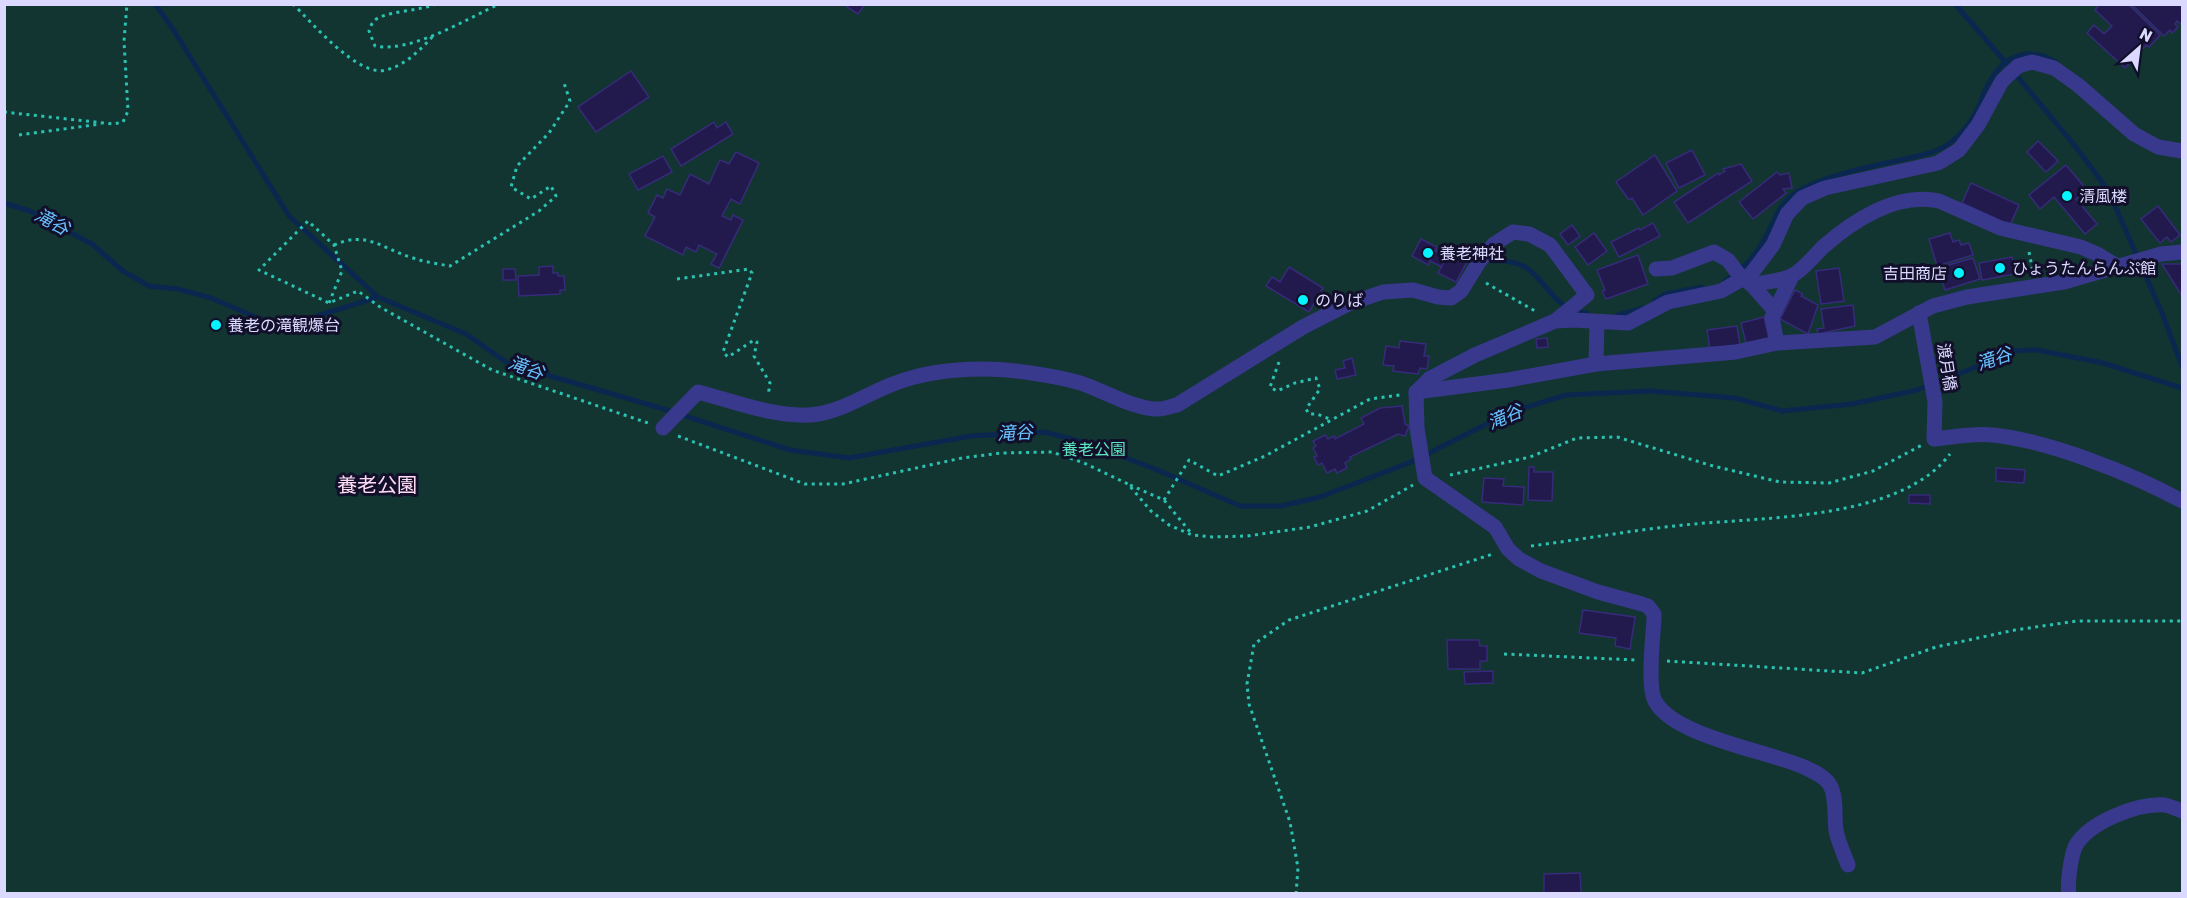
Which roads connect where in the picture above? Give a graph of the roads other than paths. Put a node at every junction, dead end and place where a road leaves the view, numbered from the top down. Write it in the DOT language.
graph roads {
  1 [pos="2182,151"];
  2 [pos="2182,252"];
  3 [pos="2122,265"];
  4 [pos="1656,268"];
  5 [pos="1792,276"];
  6 [pos="1742,277"];
  7 [pos="1775,311"];
  8 [pos="1919,313"];
  9 [pos="1555,321"];
  10 [pos="1597,322"];
  11 [pos="1777,343"];
  12 [pos="1596,364"];
  13 [pos="1416,392"];
  14 [pos="663,428"];
  15 [pos="2182,501"];
  16 [pos="2182,812"];
  17 [pos="1848,865"];
  18 [pos="2068,894"];
  1 -- 6 [label="street"];
  2 -- 3 [label="street"];
  3 -- 5 [label="street"];
  3 -- 8 [label="street"];
  4 -- 6 [label="street"];
  5 -- 6 [label="street"];
  5 -- 7 [label="street"];
  6 -- 7 [label="street"];
  6 -- 10 [label="street"];
  7 -- 11 [label="street"];
  8 -- 11 [label="street"];
  8 -- 15 [label="street, 渡月橋"];
  9 -- 10 [label="street"];
  9 -- 13 [label="street"];
  9 -- 14 [label="street"];
  10 -- 12 [label="street"];
  11 -- 12 [label="street"];
  12 -- 13 [label="street"];
  13 -- 17 [label="street"];
  16 -- 18 [label="street"];
}
